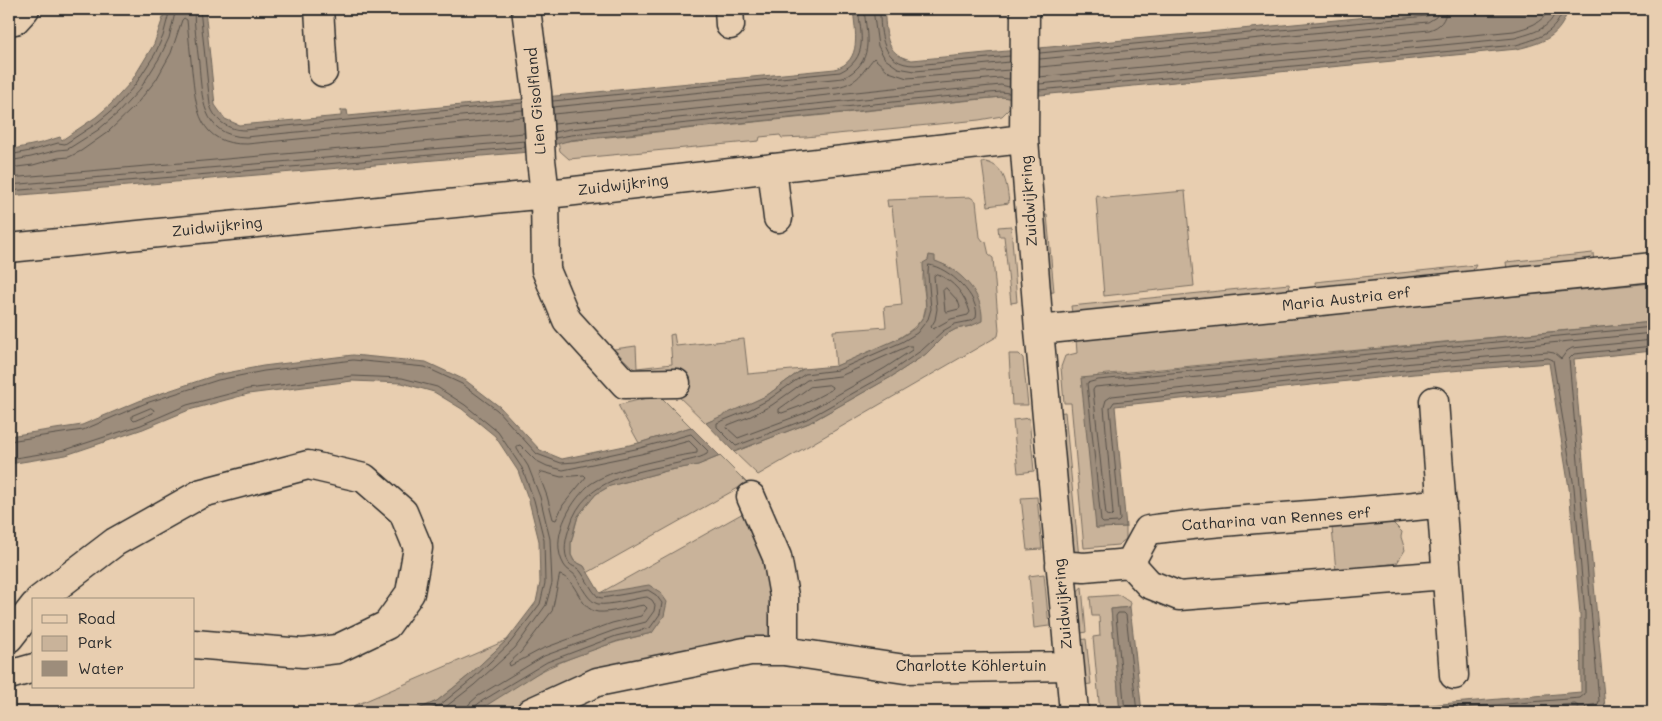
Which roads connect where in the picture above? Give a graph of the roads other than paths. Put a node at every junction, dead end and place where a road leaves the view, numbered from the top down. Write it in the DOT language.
graph roads {
  1 [pos="25,9"];
  2 [pos="319,9"];
  3 [pos="526,9"];
  4 [pos="1025,9"];
  5 [pos="9,22"];
  6 [pos="322,72"];
  7 [pos="1024,139"];
  8 [pos="772,168"];
  9 [pos="545,194"];
  10 [pos="778,218"];
  11 [pos="9,248"];
  12 [pos="1653,267"];
  13 [pos="1039,330"];
  14 [pos="676,383"];
  15 [pos="1434,401"];
  16 [pos="751,497"];
  17 [pos="1442,503"];
  18 [pos="1130,563"];
  19 [pos="1060,565"];
  20 [pos="1446,574"];
  21 [pos="41,598"];
  22 [pos="32,609"];
  23 [pos="9,638"];
  24 [pos="195,644"];
  25 [pos="784,651"];
  26 [pos="1069,666"];
  27 [pos="32,669"];
  28 [pos="9,675"];
  29 [pos="1454,675"];
  30 [pos="531,712"];
  31 [pos="1074,712"];
  1 -- 5 [label="street"];
  2 -- 6 [label="street"];
  3 -- 9 [label="street, Lien Gisolfland"];
  4 -- 7 [label="street"];
  7 -- 8 [label="street, Zuidwijkring"];
  7 -- 13 [label="street, Zuidwijkring"];
  8 -- 9 [label="street, Zuidwijkring"];
  8 -- 10 [label="street"];
  9 -- 11 [label="street, Zuidwijkring"];
  9 -- 14 [label="street"];
  12 -- 13 [label="street, Maria Austria erf"];
  13 -- 19 [label="street, Zuidwijkring"];
  15 -- 17 [label="street"];
  16 -- 25 [label="street"];
  17 -- 18 [label="street, Catharina van Rennes erf"];
  17 -- 20 [label="street"];
  18 -- 19 [label="street"];
  18 -- 20 [label="street"];
  19 -- 26 [label="street, Zuidwijkring"];
  20 -- 29 [label="street"];
  21 -- 24 [label="street"];
  22 -- 23 [label="street"];
  25 -- 26 [label="street, Charlotte Köhlertuin"];
  25 -- 30 [label="street, Charlotte Köhlertuin"];
  26 -- 31 [label="street, Zuidwijkring"];
  27 -- 28 [label="street"];
}
